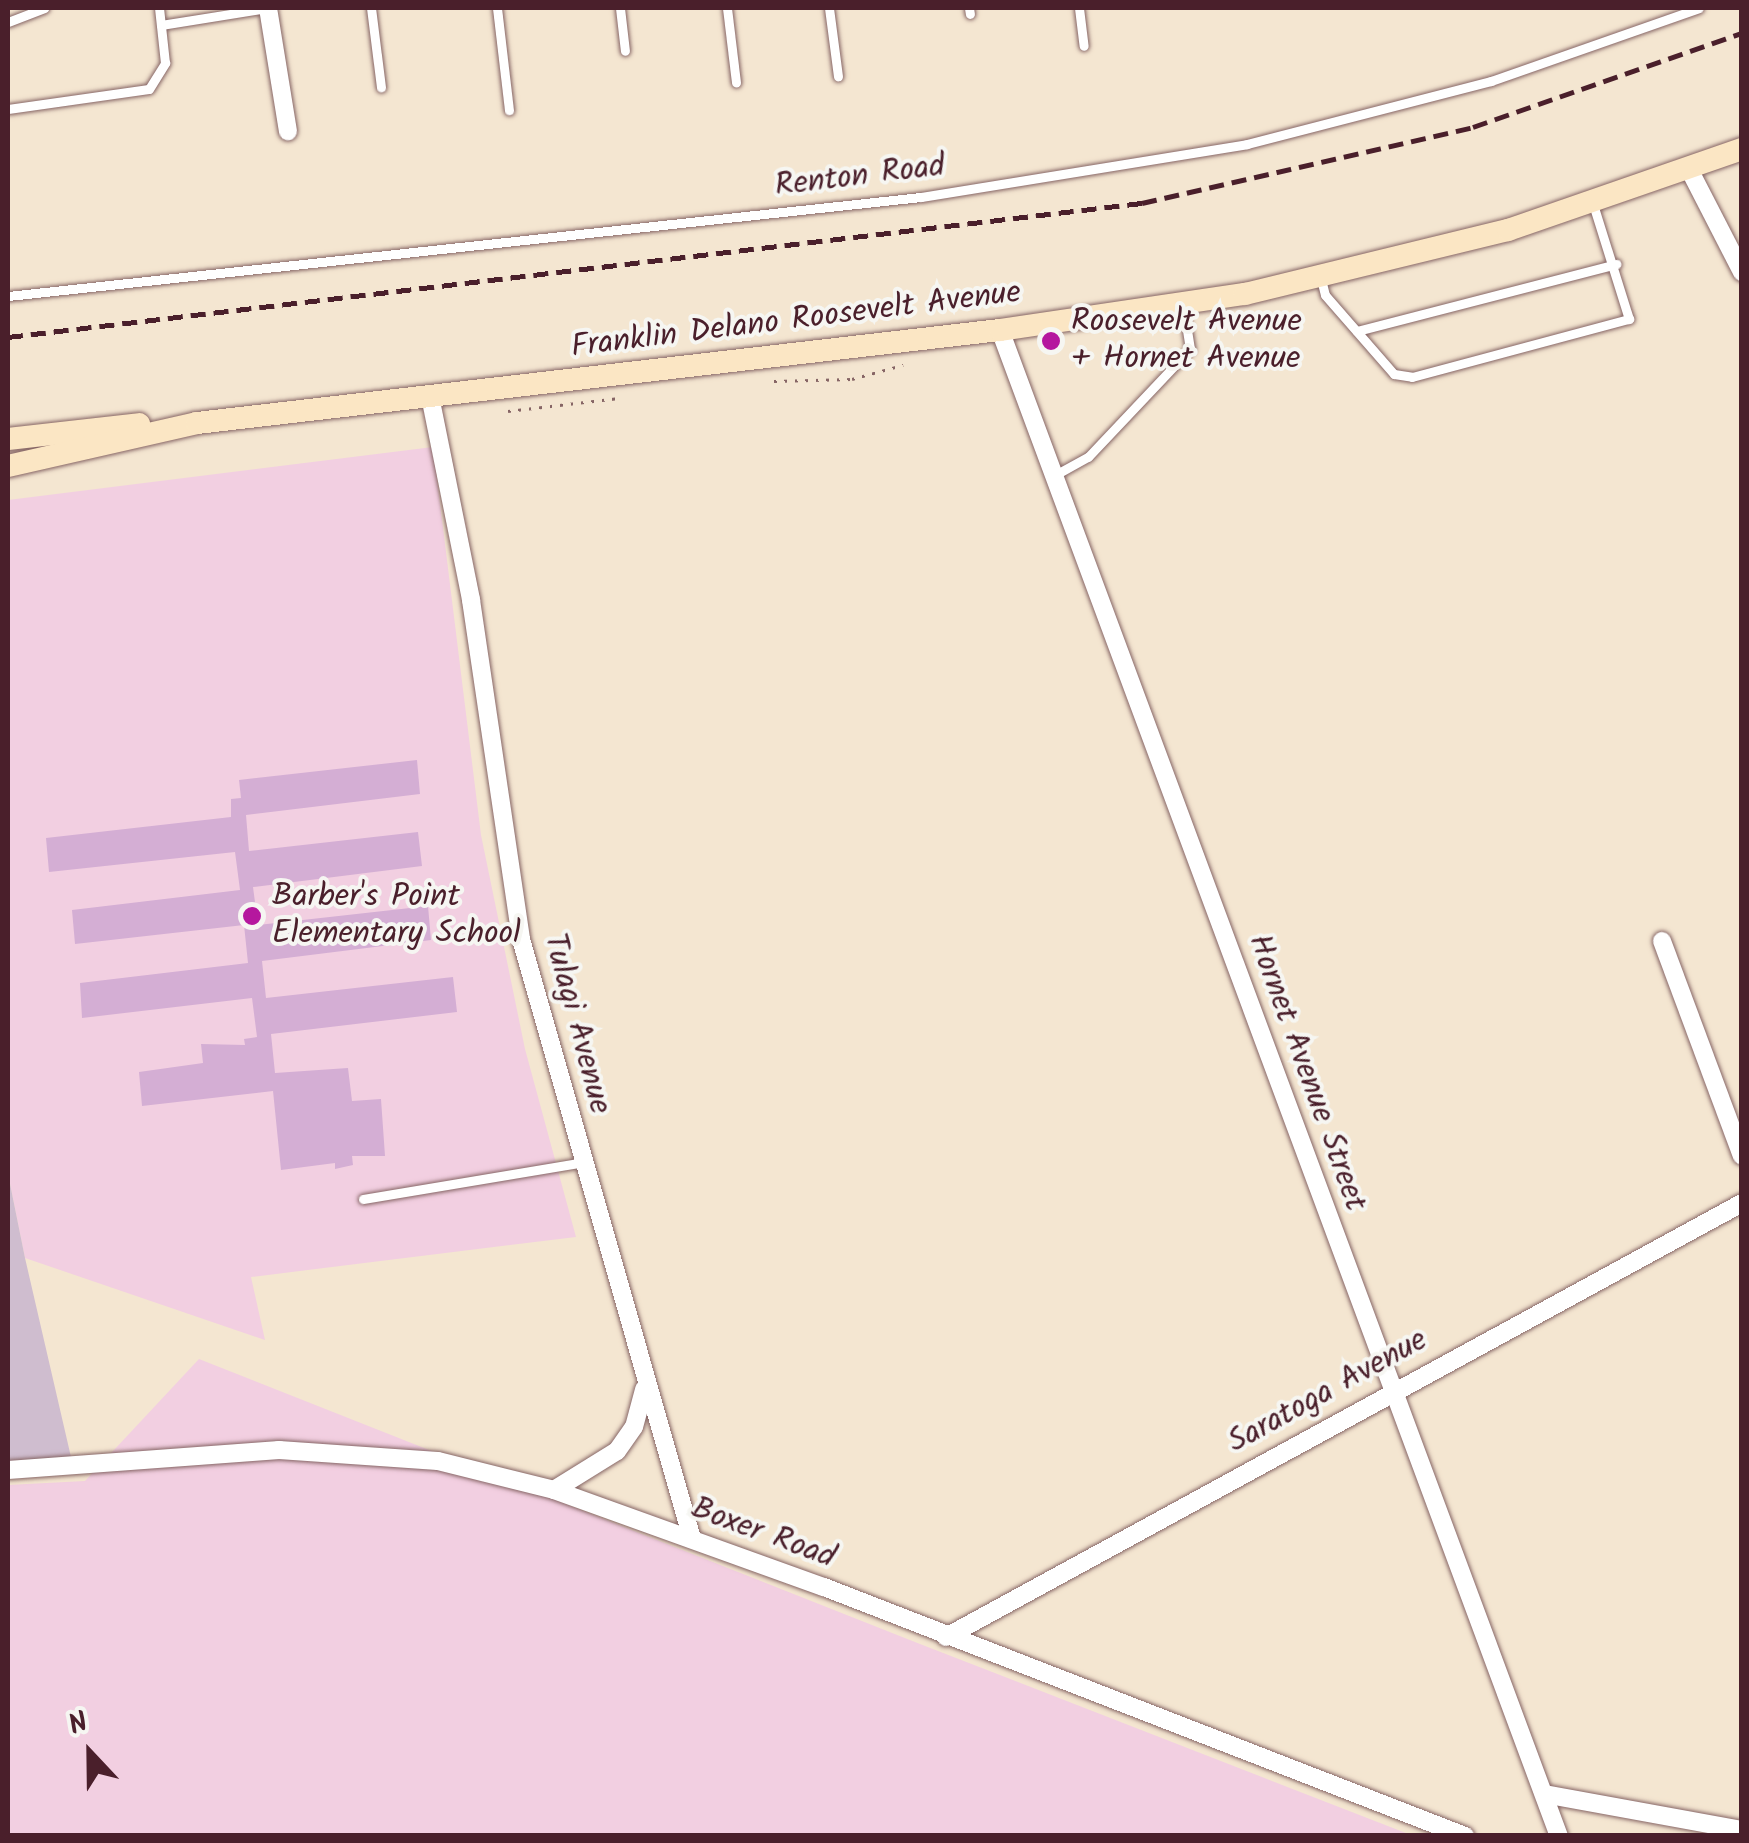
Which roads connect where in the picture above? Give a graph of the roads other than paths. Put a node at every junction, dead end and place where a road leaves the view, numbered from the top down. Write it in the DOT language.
graph roads {
  1 [pos="44,8"];
  2 [pos="159,8"];
  3 [pos="268,8"];
  4 [pos="370,8"];
  5 [pos="498,8"];
  6 [pos="620,8"];
  7 [pos="727,8"];
  8 [pos="829,8"];
  9 [pos="1079,8"];
  10 [pos="1699,8"];
  11 [pos="8,22"];
  12 [pos="162,26"];
  13 [pos="1084,46"];
  14 [pos="625,51"];
  15 [pos="838,76"];
  16 [pos="736,82"];
  17 [pos="382,87"];
  18 [pos="8,110"];
  19 [pos="509,110"];
  20 [pos="288,130"];
  21 [pos="1742,149"];
  22 [pos="1689,170"];
  23 [pos="1593,204"];
  24 [pos="1616,264"];
  25 [pos="1742,272"];
  26 [pos="1321,279"];
  27 [pos="8,296"];
  28 [pos="1183,305"];
  29 [pos="1000,330"];
  30 [pos="1357,331"];
  31 [pos="430,396"];
  32 [pos="197,423"];
  33 [pos="8,438"];
  34 [pos="8,466"];
  35 [pos="1055,475"];
  36 [pos="1662,941"];
  37 [pos="1742,1156"];
  38 [pos="583,1162"];
  39 [pos="362,1200"];
  40 [pos="1742,1203"];
  41 [pos="645,1384"];
  42 [pos="1392,1391"];
  43 [pos="8,1470"];
  44 [pos="554,1490"];
  45 [pos="692,1540"];
  46 [pos="946,1637"];
  47 [pos="1544,1794"];
  48 [pos="1742,1830"];
  49 [pos="1465,1836"];
  50 [pos="1559,1836"];
  1 -- 11 [label="lane"];
  2 -- 12 [label="lane"];
  3 -- 12 [label="lane"];
  3 -- 20 [label="street"];
  4 -- 17 [label="lane"];
  5 -- 19 [label="lane"];
  6 -- 14 [label="lane"];
  7 -- 16 [label="lane"];
  8 -- 15 [label="lane"];
  9 -- 13 [label="lane"];
  10 -- 27 [label="lane, Renton Road"];
  12 -- 18 [label="lane"];
  21 -- 22 [label="main road, Franklin Delano Roosevelt Avenue"];
  22 -- 23 [label="main road, Franklin Delano Roosevelt Avenue"];
  22 -- 25 [label="street"];
  23 -- 24 [label="lane"];
  23 -- 26 [label="main road, Franklin Delano Roosevelt Avenue"];
  24 -- 30 [label="lane"];
  24 -- 30 [label="lane"];
  26 -- 28 [label="main road, Franklin Delano Roosevelt Avenue"];
  26 -- 30 [label="lane"];
  28 -- 29 [label="main road, Franklin Delano Roosevelt Avenue"];
  28 -- 35 [label="lane"];
  29 -- 31 [label="main road, Franklin Delano Roosevelt Avenue"];
  29 -- 35 [label="street, Hornet Avenue Street"];
  31 -- 32 [label="main road, Franklin Delano Roosevelt Avenue"];
  31 -- 38 [label="street, Tulagi Avenue"];
  32 -- 33 [label="main road, Franklin Delano Roosevelt Avenue"];
  32 -- 34 [label="main road, Franklin Delano Roosevelt Avenue"];
  35 -- 42 [label="street, Hornet Avenue Street"];
  36 -- 37 [label="street"];
  38 -- 39 [label="lane"];
  38 -- 41 [label="street, Tulagi Avenue"];
  40 -- 42 [label="street, Saratoga Avenue"];
  41 -- 44 [label="street"];
  41 -- 45 [label="street, Tulagi Avenue"];
  42 -- 46 [label="street, Saratoga Avenue"];
  42 -- 47 [label="street, Hornet Avenue Street"];
  43 -- 44 [label="street, Boxer Road"];
  44 -- 45 [label="street, Boxer Road"];
  45 -- 46 [label="street, Boxer Road"];
  46 -- 49 [label="street, Boxer Road"];
  47 -- 48 [label="street"];
  47 -- 50 [label="street, Hornet Avenue Street"];
}
